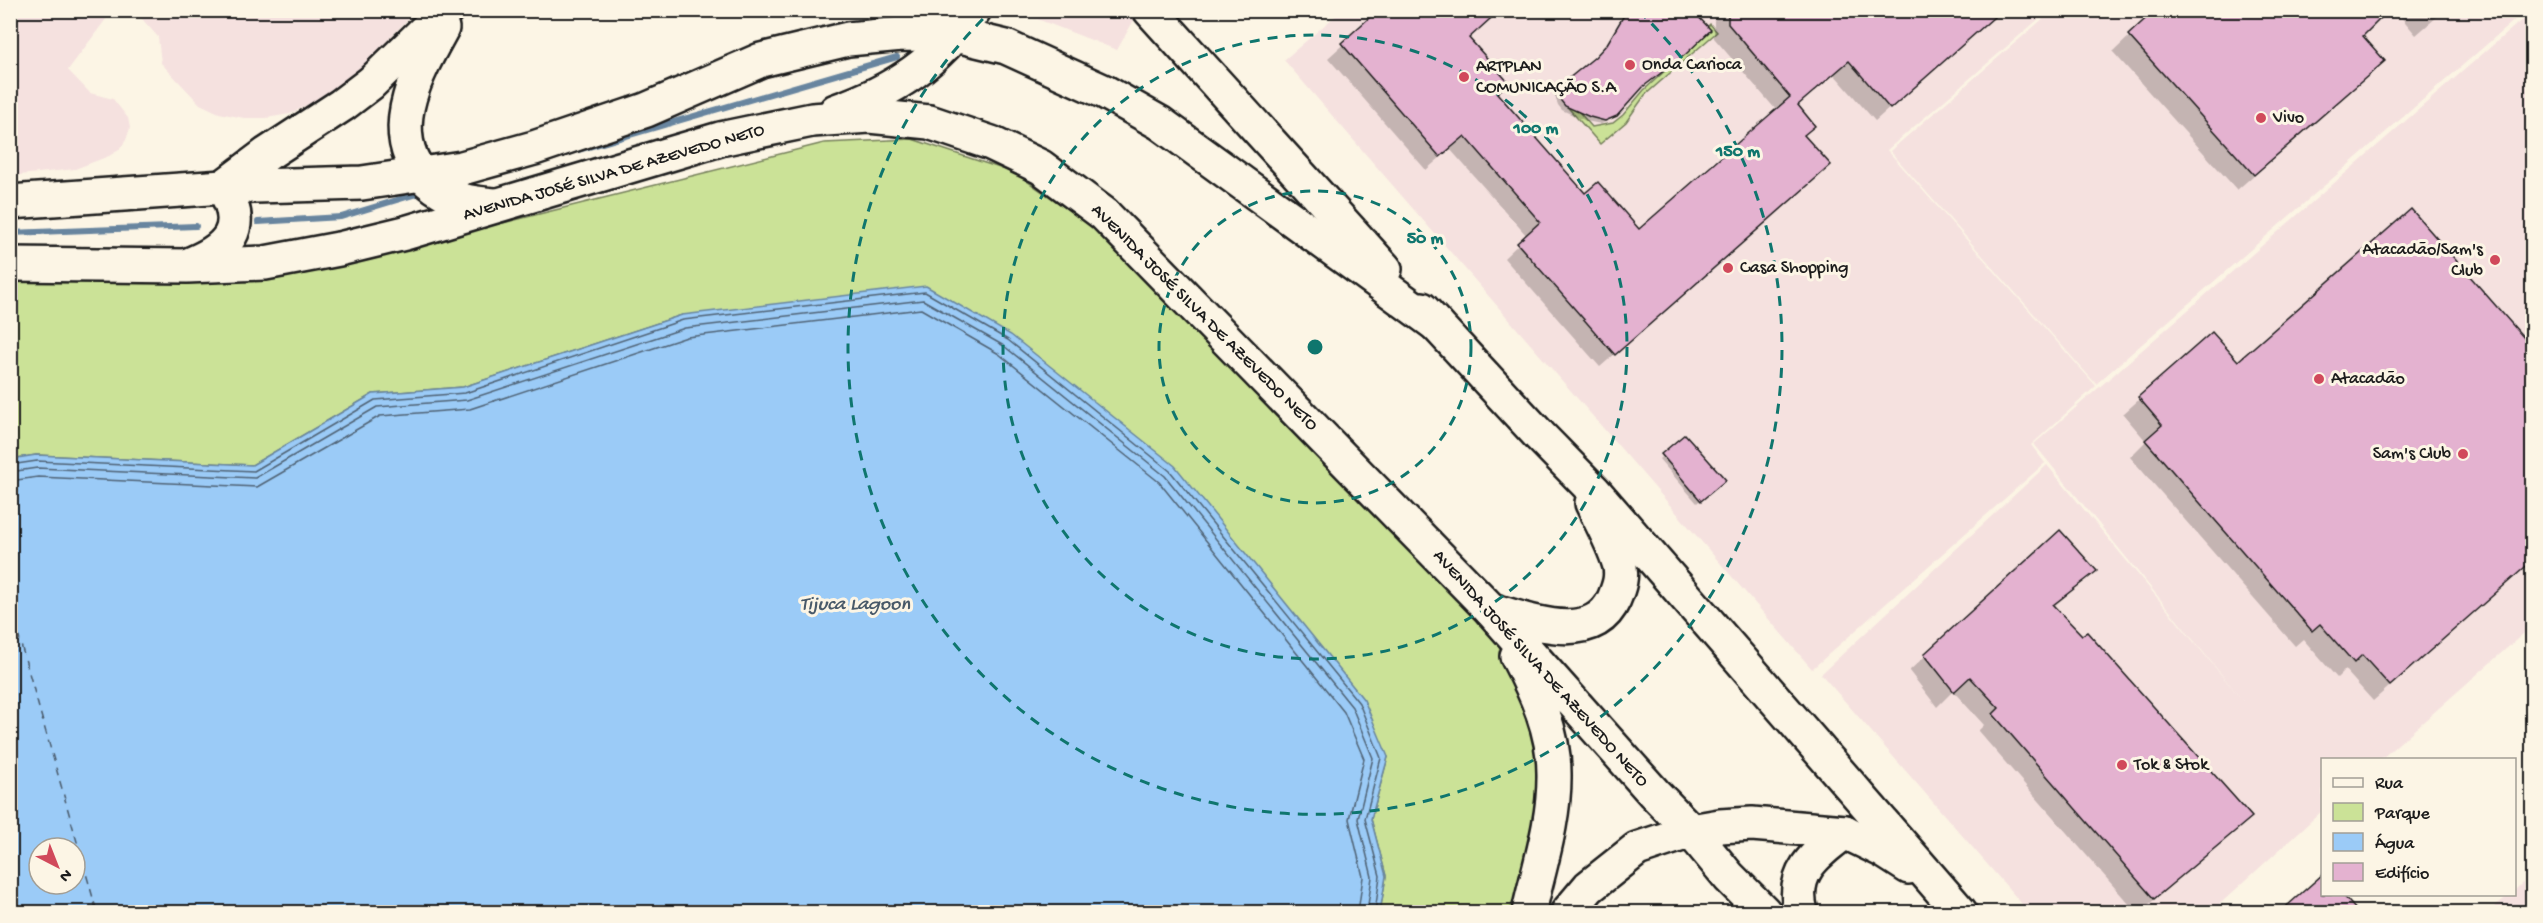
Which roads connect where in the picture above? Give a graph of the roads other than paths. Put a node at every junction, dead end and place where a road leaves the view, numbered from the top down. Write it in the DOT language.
graph roads {
  1 [pos="446,10"];
  2 [pos="452,10"];
  3 [pos="1150,10"];
  4 [pos="965,23"];
  5 [pos="812,120"];
  6 [pos="421,174"];
  7 [pos="223,187"];
  8 [pos="10,202"];
  9 [pos="496,206"];
  10 [pos="10,264"];
  11 [pos="187,266"];
  12 [pos="1437,325"];
  13 [pos="1583,480"];
  14 [pos="1491,610"];
  15 [pos="1691,831"];
  16 [pos="1845,831"];
  17 [pos="1936,885"];
  18 [pos="1529,912"];
  19 [pos="1568,912"];
  20 [pos="1764,912"];
  21 [pos="1801,912"];
  22 [pos="1960,912"];
  1 -- 7 [label="street"];
  2 -- 6 [label="street"];
  3 -- 12 [label="street"];
  4 -- 5 [label="street"];
  4 -- 6 [label="street"];
  4 -- 12 [label="street"];
  5 -- 9 [label="street, AVENIDA JOSÉ SILVA DE AZEVEDO NETO"];
  5 -- 14 [label="street, AVENIDA JOSÉ SILVA DE AZEVEDO NETO"];
  6 -- 7 [label="street"];
  6 -- 9 [label="street"];
  7 -- 8 [label="street"];
  7 -- 11 [label="street"];
  9 -- 11 [label="street, AVENIDA JOSÉ SILVA DE AZEVEDO NETO"];
  10 -- 11 [label="street, AVENIDA JOSÉ SILVA DE AZEVEDO NETO"];
  12 -- 13 [label="street"];
  13 -- 14 [label="street"];
  13 -- 17 [label="street"];
  14 -- 15 [label="street, AVENIDA JOSÉ SILVA DE AZEVEDO NETO"];
  14 -- 18 [label="street"];
  15 -- 16 [label="street"];
  15 -- 19 [label="street"];
  15 -- 20 [label="street, AVENIDA JOSÉ SILVA DE AZEVEDO NETO"];
  16 -- 17 [label="street"];
  16 -- 21 [label="street"];
  17 -- 22 [label="street"];
}
